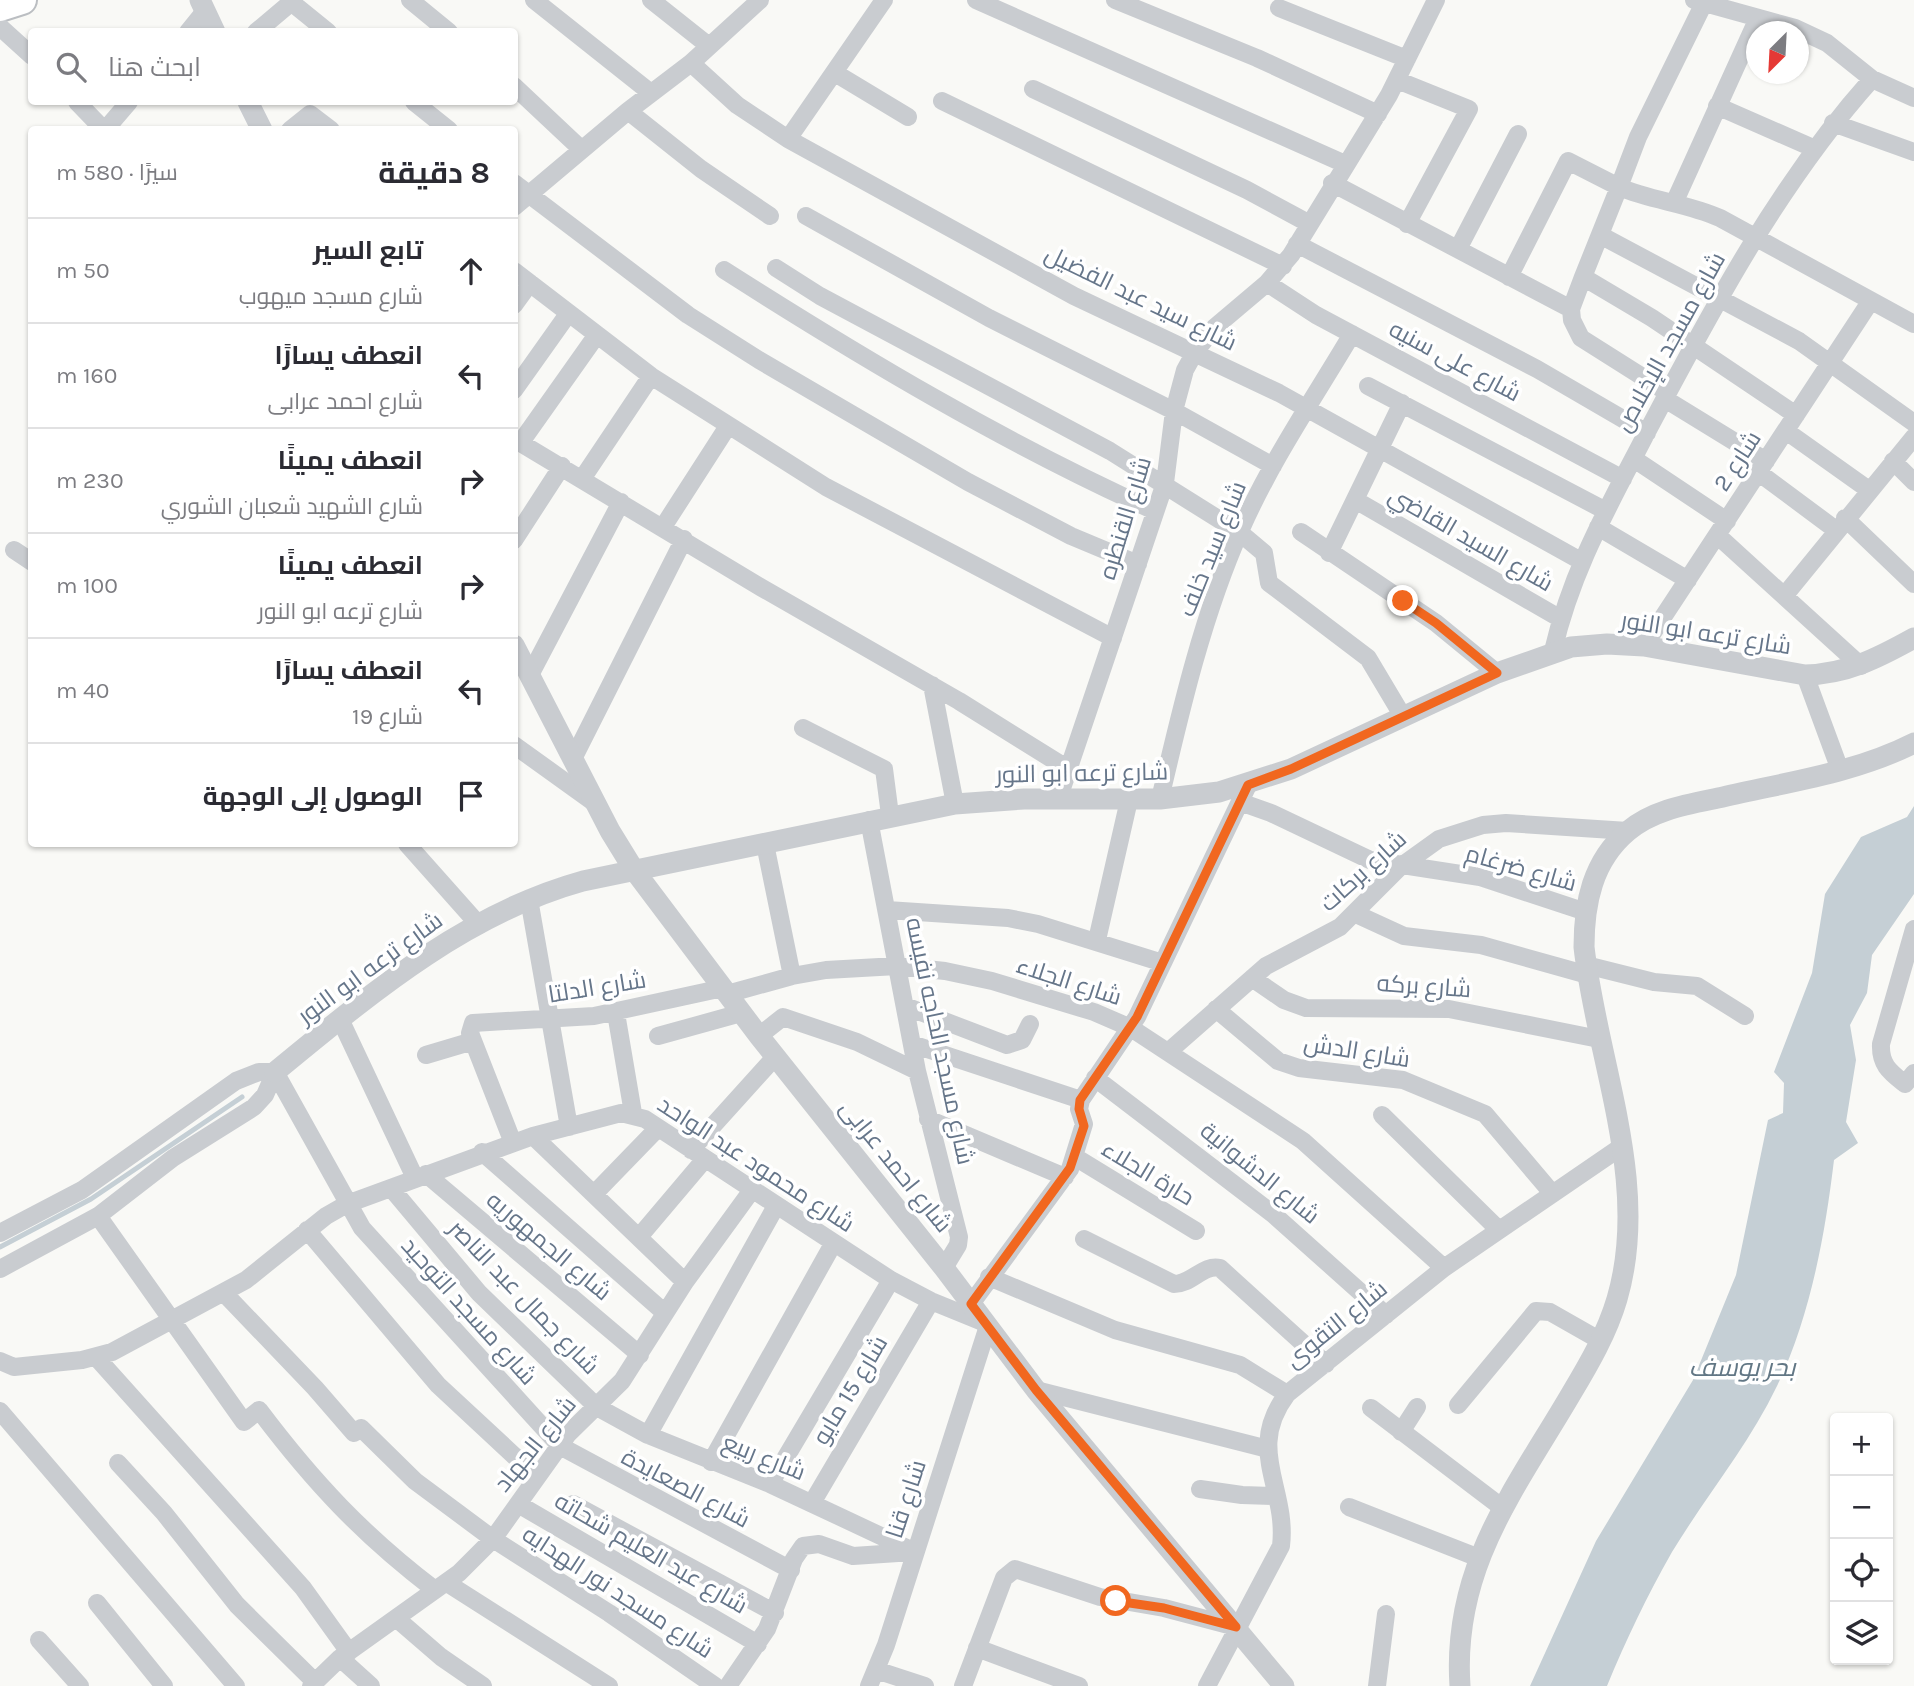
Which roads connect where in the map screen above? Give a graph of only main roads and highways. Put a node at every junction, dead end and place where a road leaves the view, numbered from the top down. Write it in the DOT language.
graph roads {
  1 [pos="22,0"];
  2 [pos="0,6"];
  1 -- 2 [label="highway"];
}
